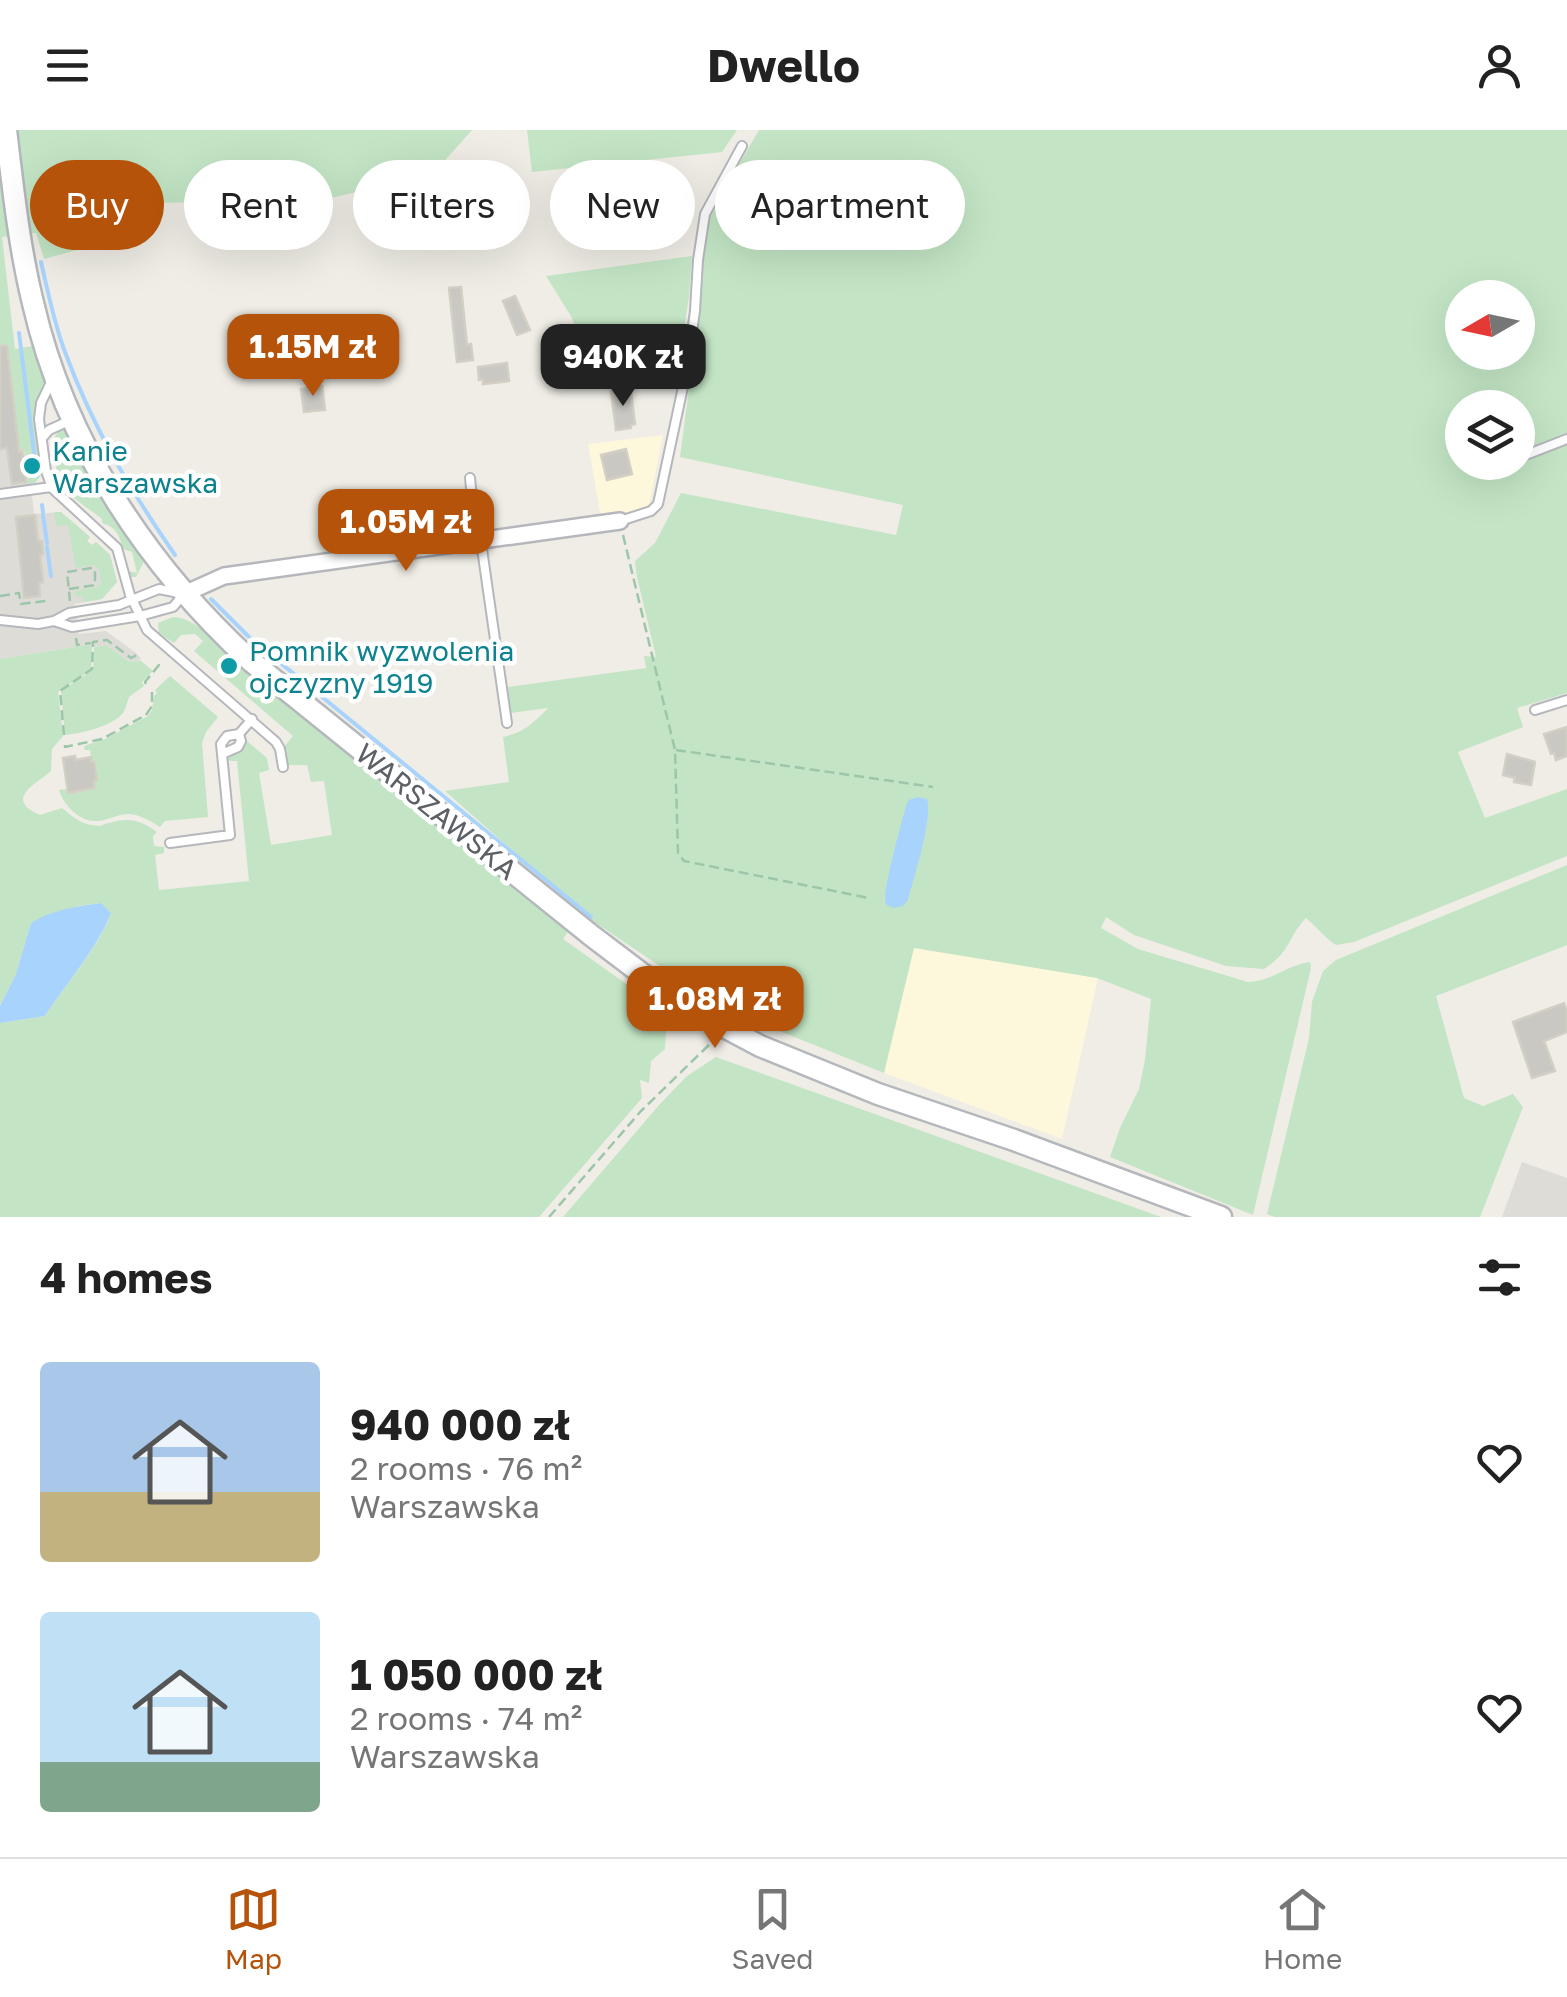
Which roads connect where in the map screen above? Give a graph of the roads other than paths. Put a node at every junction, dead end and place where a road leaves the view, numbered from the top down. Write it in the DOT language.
graph roads {
  1 [pos="6,130"];
  2 [pos="742,146"];
  3 [pos="55,376"];
  4 [pos="71,420"];
  5 [pos="42,438"];
  6 [pos="1567,439"];
  7 [pos="1535,451"];
  8 [pos="470,478"];
  9 [pos="51,487"];
  10 [pos="0,494"];
  11 [pos="620,522"];
  12 [pos="473,543"];
  13 [pos="184,594"];
  14 [pos="132,600"];
  15 [pos="140,616"];
  16 [pos="0,620"];
  17 [pos="54,622"];
  18 [pos="1567,700"];
  19 [pos="1534,710"];
  20 [pos="252,719"];
  21 [pos="507,724"];
  22 [pos="283,767"];
  23 [pos="170,843"];
  24 [pos="1220,1217"];
  1 -- 3 [label="main road, WARSZAWSKA"];
  2 -- 11 [label="lane"];
  3 -- 4 [label="main road, WARSZAWSKA"];
  3 -- 5 [label="lane"];
  4 -- 5 [label="lane"];
  4 -- 13 [label="main road, WARSZAWSKA"];
  5 -- 9 [label="lane"];
  6 -- 7 [label="lane"];
  8 -- 12 [label="lane"];
  9 -- 10 [label="lane"];
  9 -- 14 [label="lane"];
  11 -- 12 [label="street"];
  12 -- 13 [label="street"];
  12 -- 21 [label="lane"];
  13 -- 14 [label="lane"];
  13 -- 15 [label="lane"];
  13 -- 24 [label="main road, WARSZAWSKA"];
  14 -- 15 [label="lane"];
  14 -- 17 [label="lane"];
  15 -- 17 [label="lane"];
  15 -- 20 [label="lane"];
  16 -- 17 [label="lane"];
  18 -- 19 [label="lane"];
  20 -- 22 [label="lane"];
  20 -- 23 [label="lane"];
}
